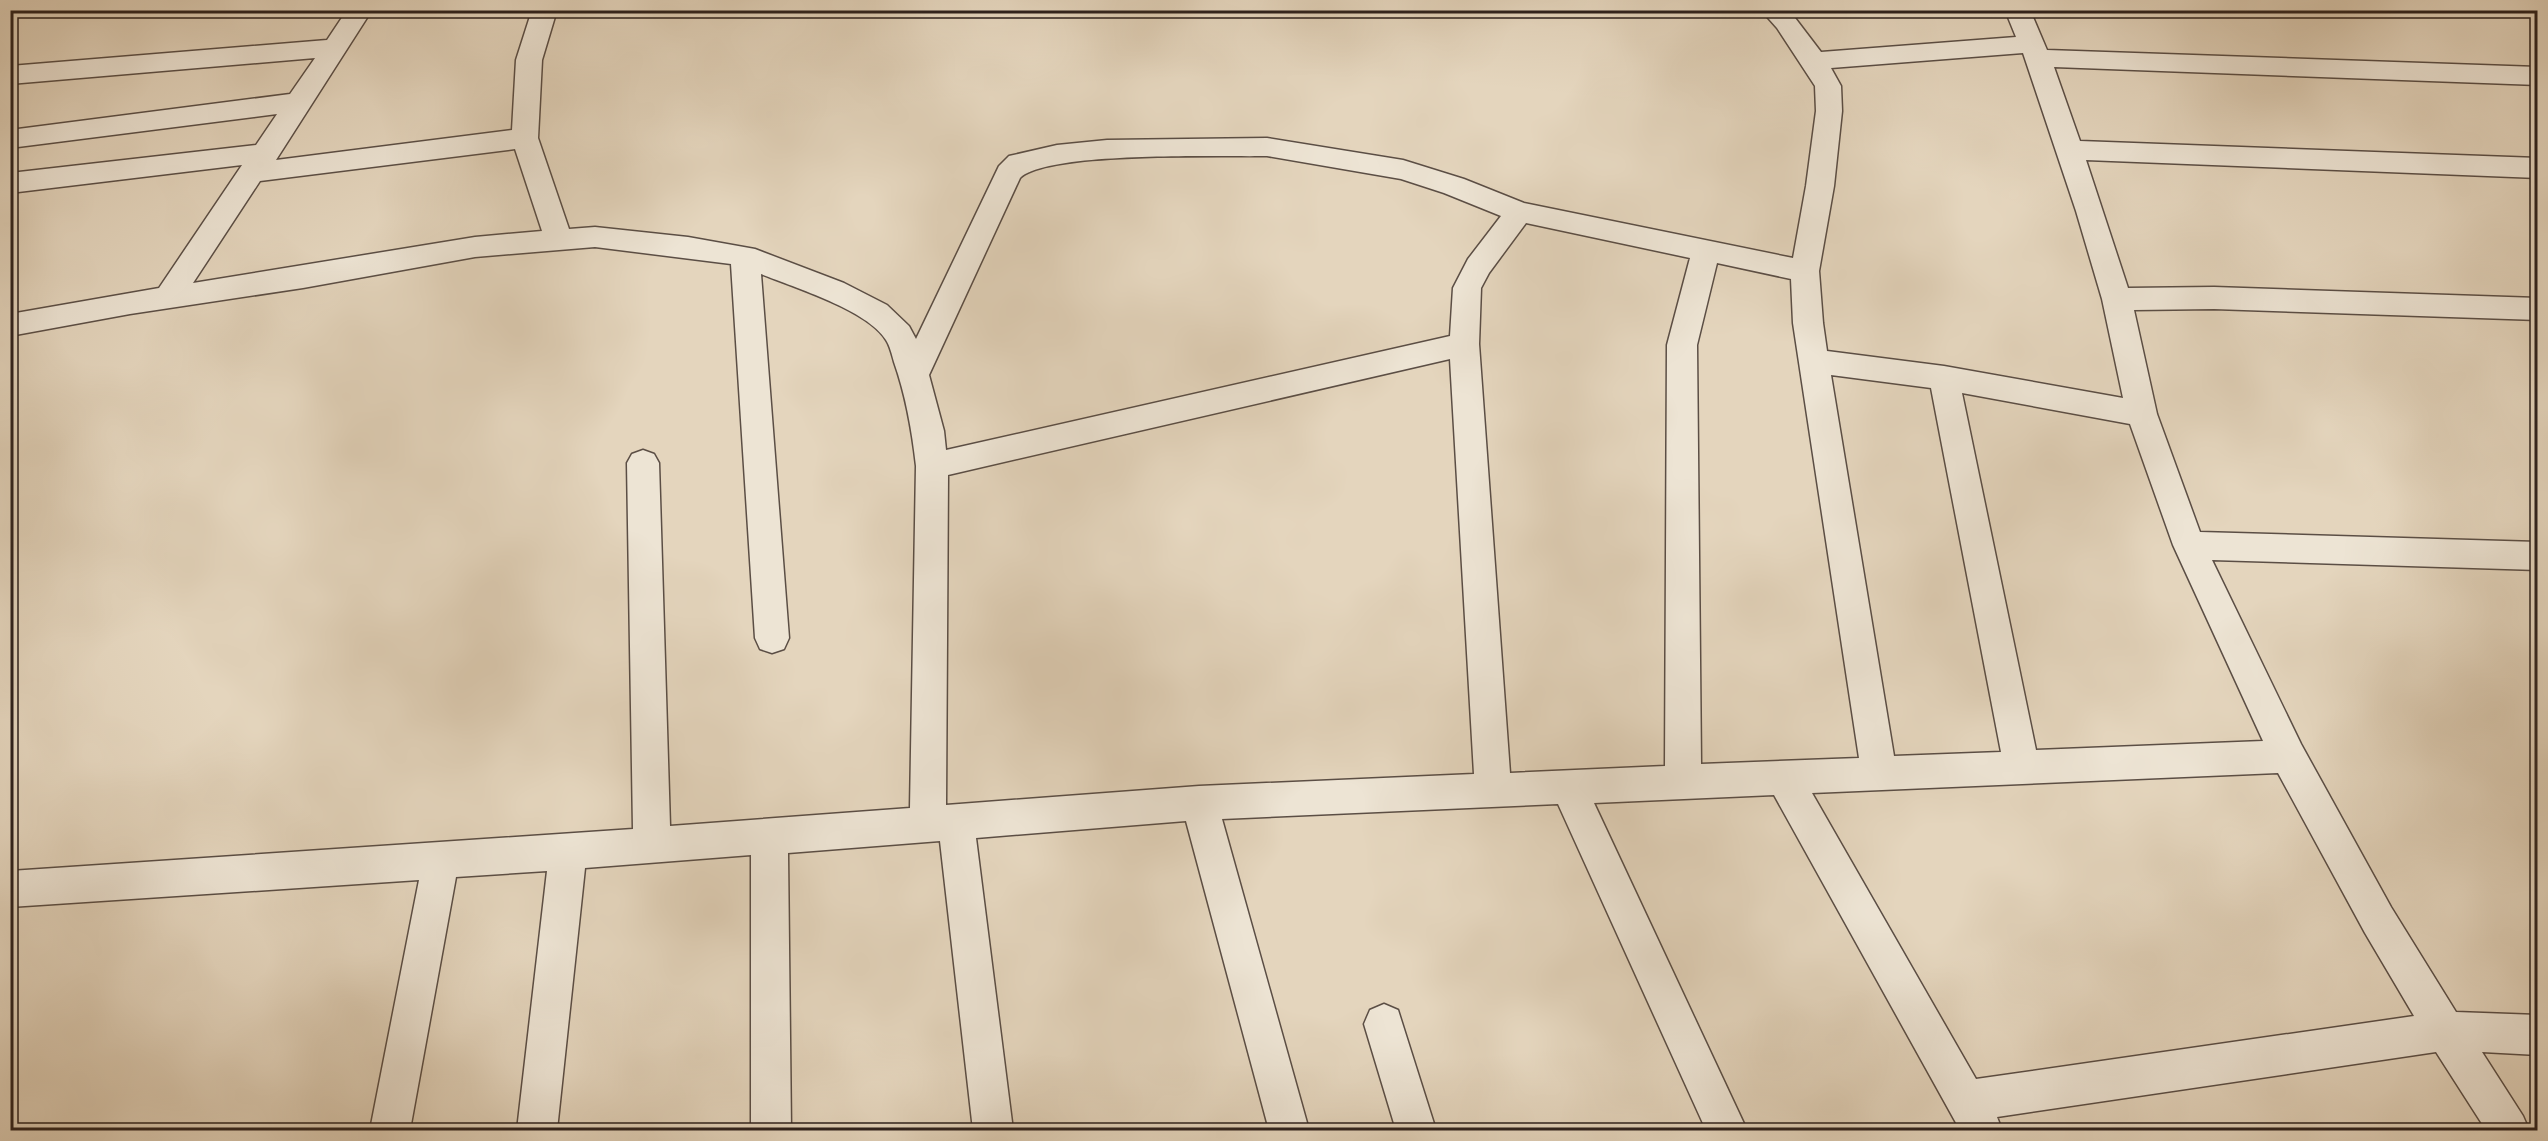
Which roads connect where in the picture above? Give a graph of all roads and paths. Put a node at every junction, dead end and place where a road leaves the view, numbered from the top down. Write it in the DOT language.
graph roads {
  1 [pos="360,10"];
  2 [pos="545,10"];
  3 [pos="1773,10"];
  4 [pos="2017,10"];
  5 [pos="335,48"];
  6 [pos="2034,51"];
  7 [pos="1815,61"];
  8 [pos="10,75"];
  9 [pos="2538,76"];
  10 [pos="300,102"];
  11 [pos="525,138"];
  12 [pos="10,139"];
  13 [pos="2069,150"];
  14 [pos="259,163"];
  15 [pos="2538,168"];
  16 [pos="10,183"];
  17 [pos="1519,212"];
  18 [pos="559,240"];
  19 [pos="1706,251"];
  20 [pos="745,256"];
  21 [pos="1805,271"];
  22 [pos="168,297"];
  23 [pos="2117,299"];
  24 [pos="2538,309"];
  25 [pos="10,325"];
  26 [pos="1464,344"];
  27 [pos="1814,361"];
  28 [pos="914,375"];
  29 [pos="1944,378"];
  30 [pos="2142,414"];
  31 [pos="643,463"];
  32 [pos="932,466"];
  33 [pos="2189,545"];
  34 [pos="2538,556"];
  35 [pos="772,638"];
  36 [pos="2288,756"];
  37 [pos="2022,767"];
  38 [pos="1879,773"];
  39 [pos="1783,777"];
  40 [pos="1683,782"];
  41 [pos="1568,787"];
  42 [pos="1492,790"];
  43 [pos="1199,803"];
  44 [pos="942,822"];
  45 [pos="769,835"];
  46 [pos="652,845"];
  47 [pos="568,852"];
  48 [pos="441,860"];
  49 [pos="10,889"];
  50 [pos="1384,1024"];
  51 [pos="2445,1031"];
  52 [pos="2538,1035"];
  53 [pos="1974,1116"];
  54 [pos="390,1131"];
  55 [pos="537,1131"];
  56 [pos="771,1131"];
  57 [pos="993,1131"];
  58 [pos="1289,1131"];
  59 [pos="1416,1131"];
  60 [pos="1727,1131"];
  61 [pos="2509,1131"];
  1 -- 5 [label="street"];
  2 -- 11 [label="street"];
  3 -- 7 [label="street"];
  4 -- 6 [label="street"];
  5 -- 8 [label="street"];
  5 -- 10 [label="street"];
  6 -- 7 [label="street"];
  6 -- 9 [label="street"];
  6 -- 13 [label="street"];
  7 -- 21 [label="street"];
  10 -- 12 [label="street"];
  10 -- 14 [label="street"];
  11 -- 14 [label="street"];
  11 -- 18 [label="street"];
  13 -- 15 [label="street"];
  13 -- 23 [label="street"];
  14 -- 16 [label="street"];
  14 -- 22 [label="street"];
  17 -- 19 [label="street"];
  17 -- 26 [label="street"];
  17 -- 28 [label="street"];
  18 -- 20 [label="street"];
  18 -- 22 [label="street"];
  19 -- 21 [label="street"];
  19 -- 40 [label="street"];
  20 -- 28 [label="street"];
  20 -- 35 [label="street"];
  21 -- 27 [label="street"];
  22 -- 25 [label="street"];
  23 -- 24 [label="street"];
  23 -- 30 [label="street"];
  26 -- 32 [label="street"];
  26 -- 42 [label="street"];
  27 -- 29 [label="street"];
  27 -- 38 [label="street"];
  28 -- 32 [label="street"];
  29 -- 30 [label="street"];
  29 -- 37 [label="street"];
  30 -- 33 [label="street"];
  31 -- 46 [label="street"];
  32 -- 44 [label="street"];
  33 -- 34 [label="street"];
  33 -- 36 [label="street"];
  36 -- 37 [label="street"];
  36 -- 51 [label="street"];
  37 -- 38 [label="street"];
  38 -- 39 [label="street"];
  39 -- 40 [label="street"];
  39 -- 53 [label="street"];
  40 -- 41 [label="street"];
  41 -- 42 [label="street"];
  41 -- 60 [label="street"];
  42 -- 43 [label="street"];
  43 -- 44 [label="street"];
  43 -- 58 [label="street"];
  44 -- 45 [label="street"];
  44 -- 57 [label="street"];
  45 -- 46 [label="street"];
  45 -- 56 [label="street"];
  46 -- 47 [label="street"];
  47 -- 48 [label="street"];
  47 -- 55 [label="street"];
  48 -- 49 [label="street"];
  48 -- 54 [label="street"];
  50 -- 59 [label="street"];
  51 -- 52 [label="street"];
  51 -- 53 [label="street"];
  51 -- 61 [label="street"];
}
